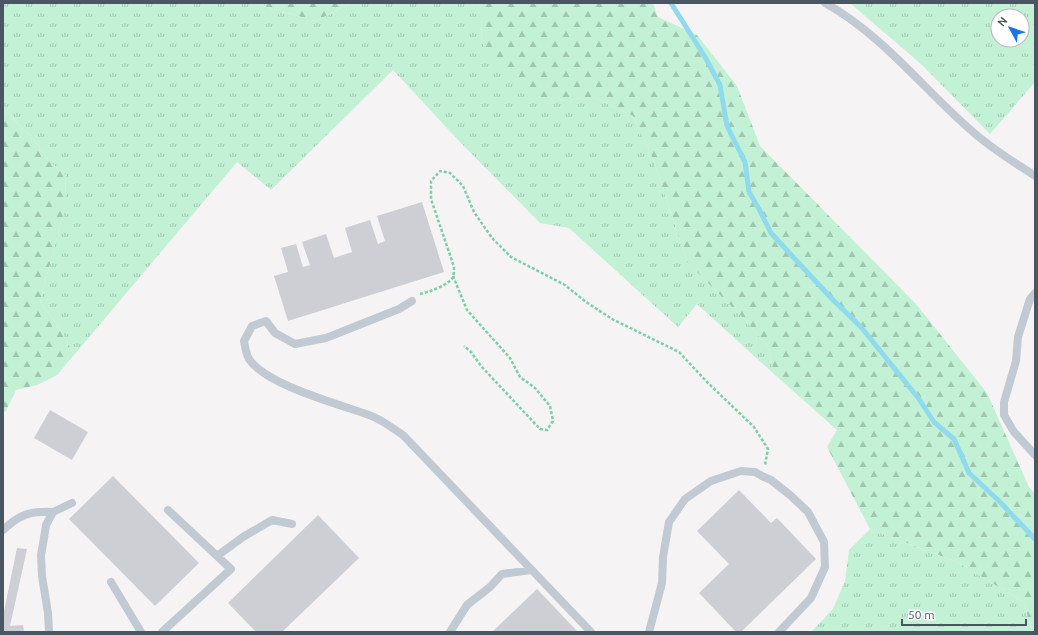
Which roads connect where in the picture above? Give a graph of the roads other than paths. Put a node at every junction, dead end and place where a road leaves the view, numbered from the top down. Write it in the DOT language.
graph roads {
  1 [pos="825,3"];
  2 [pos="1035,176"];
  3 [pos="1035,293"];
  4 [pos="412,301"];
  5 [pos="1035,455"];
  6 [pos="72,503"];
  7 [pos="168,510"];
  8 [pos="53,512"];
  9 [pos="292,524"];
  10 [pos="3,530"];
  11 [pos="217,556"];
  12 [pos="531,570"];
  13 [pos="111,582"];
  14 [pos="49,632"];
  15 [pos="141,632"];
  16 [pos="162,632"];
  17 [pos="450,632"];
  18 [pos="591,632"];
  19 [pos="649,632"];
  20 [pos="779,632"];
  1 -- 2 [label="lane"];
  3 -- 5 [label="lane"];
  4 -- 12 [label="lane"];
  6 -- 8 [label="lane"];
  7 -- 11 [label="lane"];
  8 -- 10 [label="lane"];
  8 -- 14 [label="lane"];
  9 -- 11 [label="lane"];
  11 -- 16 [label="lane"];
  12 -- 17 [label="lane"];
  12 -- 18 [label="lane"];
  13 -- 15 [label="lane"];
  19 -- 20 [label="lane"];
}
